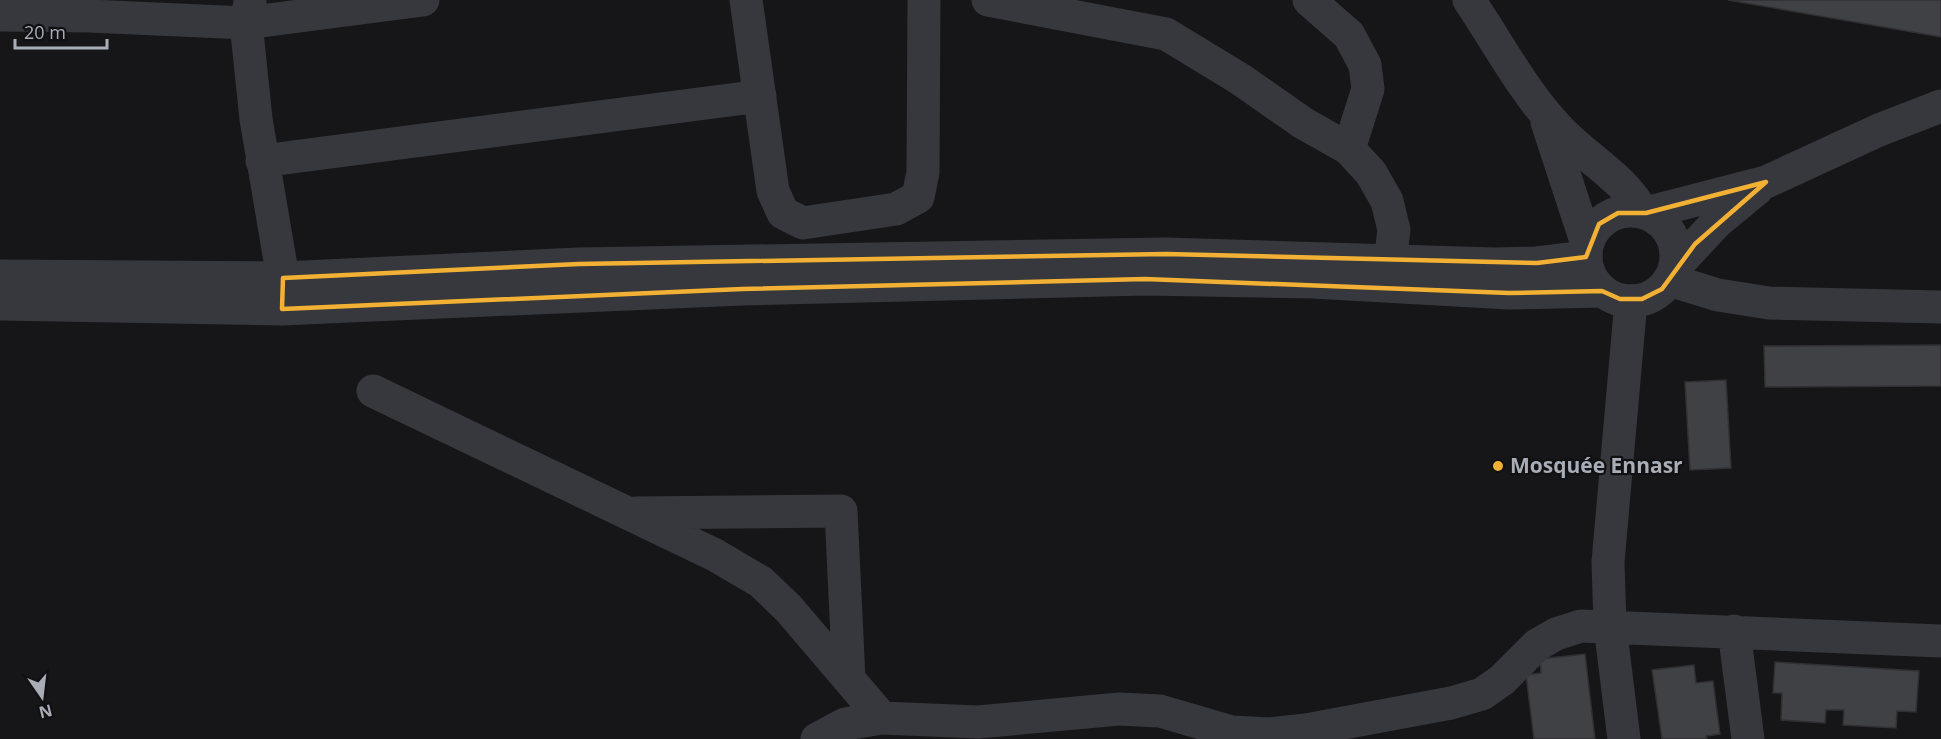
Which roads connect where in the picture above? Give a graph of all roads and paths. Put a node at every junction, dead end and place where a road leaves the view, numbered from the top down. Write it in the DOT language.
graph roads {
  1 [pos="423,0"];
  2 [pos="746,0"];
  3 [pos="924,0"];
  4 [pos="988,0"];
  5 [pos="1309,0"];
  6 [pos="1469,0"];
  7 [pos="91,8"];
  8 [pos="248,11"];
  9 [pos="0,15"];
  10 [pos="760,96"];
  11 [pos="1941,106"];
  12 [pos="1544,112"];
  13 [pos="1349,149"];
  14 [pos="262,161"];
  15 [pos="1766,182"];
  16 [pos="1644,213"];
  17 [pos="1586,251"];
  18 [pos="1390,262"];
  19 [pos="1672,274"];
  20 [pos="0,276"];
  21 [pos="282,293"];
  22 [pos="1616,296"];
  23 [pos="0,304"];
  24 [pos="1941,307"];
  25 [pos="373,391"];
  26 [pos="627,513"];
  27 [pos="1610,626"];
  28 [pos="1734,631"];
  29 [pos="1941,641"];
  30 [pos="849,679"];
  31 [pos="882,718"];
  32 [pos="928,729"];
  33 [pos="817,739"];
  34 [pos="1624,739"];
  35 [pos="1748,739"];
  1 -- 8 [label="street"];
  2 -- 10 [label="street"];
  3 -- 10 [label="street"];
  4 -- 13 [label="street"];
  5 -- 13 [label="street"];
  6 -- 12 [label="street"];
  7 -- 8 [label="street"];
  7 -- 9 [label="street"];
  8 -- 14 [label="street"];
  10 -- 14 [label="street"];
  11 -- 15 [label="street"];
  12 -- 16 [label="street"];
  12 -- 17 [label="street"];
  13 -- 18 [label="street"];
  14 -- 21 [label="street"];
  15 -- 16 [label="street"];
  15 -- 19 [label="street"];
  16 -- 17 [label="street"];
  16 -- 19 [label="street"];
  17 -- 18 [label="street"];
  17 -- 22 [label="street"];
  18 -- 21 [label="street"];
  19 -- 22 [label="street"];
  19 -- 24 [label="street"];
  20 -- 21 [label="street"];
  21 -- 22 [label="street"];
  21 -- 23 [label="street"];
  22 -- 27 [label="street"];
  25 -- 26 [label="street"];
  26 -- 30 [label="street"];
  26 -- 30 [label="street"];
  27 -- 28 [label="street"];
  27 -- 32 [label="street"];
  27 -- 34 [label="street"];
  28 -- 29 [label="street"];
  28 -- 35 [label="street"];
  30 -- 31 [label="street"];
  31 -- 32 [label="street"];
  31 -- 33 [label="street"];
}
